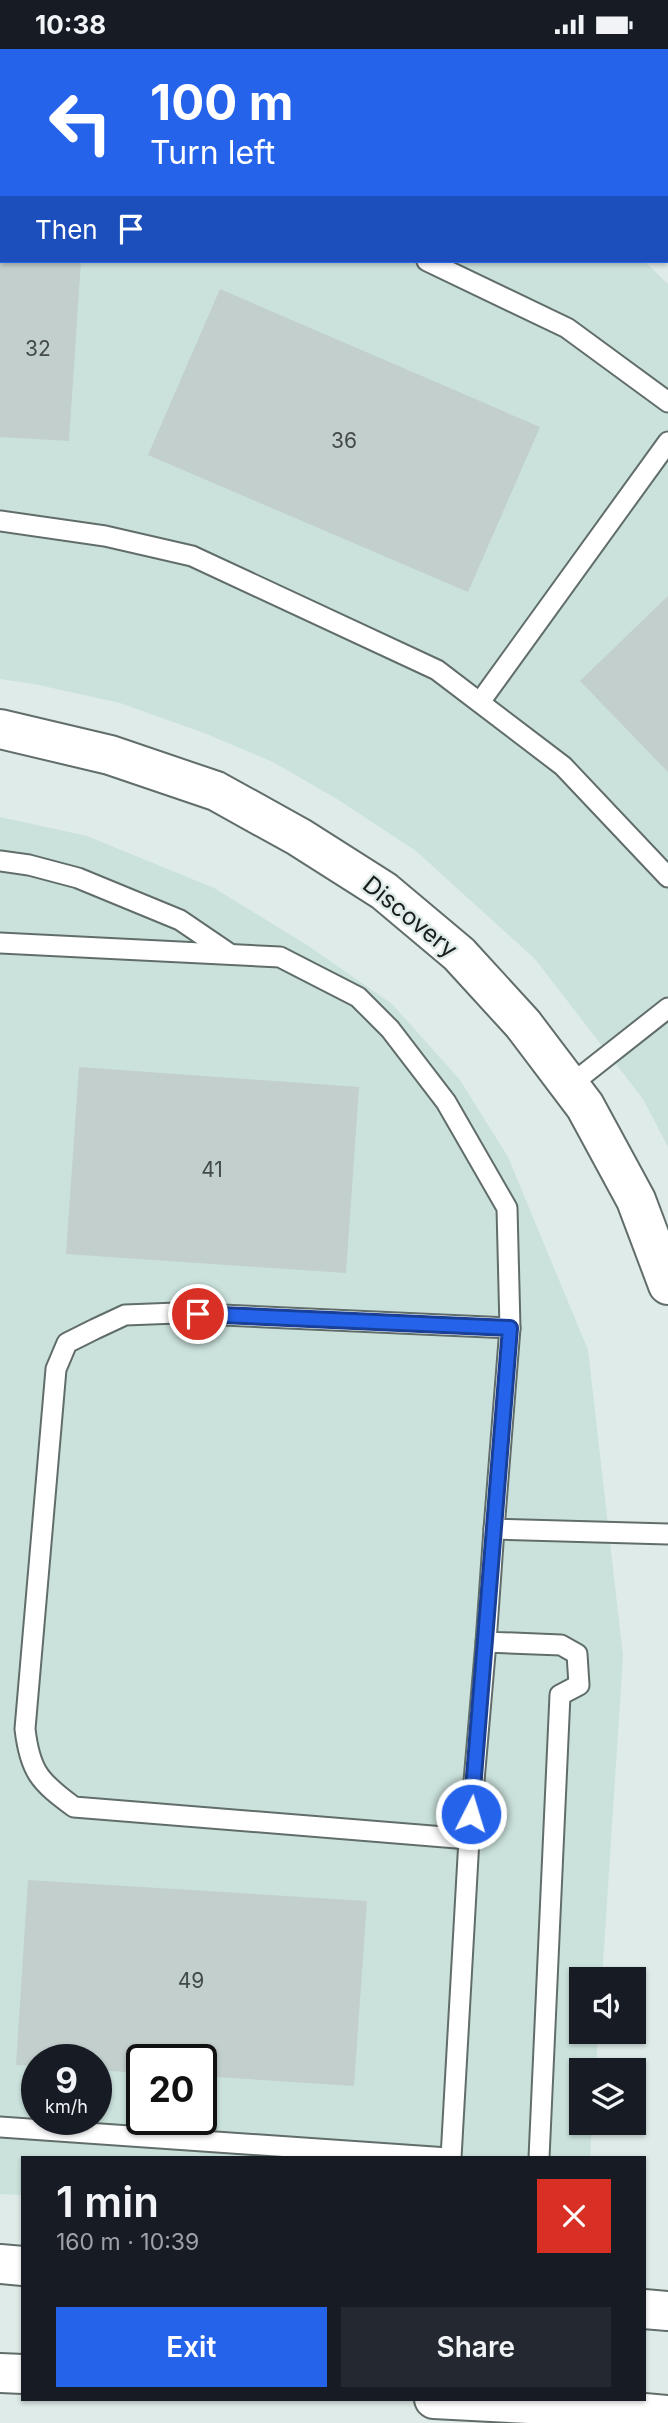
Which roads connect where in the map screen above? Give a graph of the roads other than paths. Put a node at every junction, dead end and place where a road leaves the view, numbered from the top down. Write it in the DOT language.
graph roads {
  1 [pos="431,263"];
  2 [pos="668,403"];
  3 [pos="668,442"];
  4 [pos="0,521"];
  5 [pos="480,702"];
  6 [pos="0,729"];
  7 [pos="0,861"];
  8 [pos="668,877"];
  9 [pos="0,943"];
  10 [pos="232,955"];
  11 [pos="668,1008"];
  12 [pos="569,1086"];
  13 [pos="668,1285"];
  14 [pos="510,1328"];
  15 [pos="494,1529"];
  16 [pos="668,1534"];
  17 [pos="486,1643"];
  18 [pos="469,1839"];
  19 [pos="0,2127"];
  20 [pos="420,2156"];
  21 [pos="449,2156"];
  22 [pos="539,2156"];
  23 [pos="0,2265"];
  24 [pos="21,2266"];
  25 [pos="646,2309"];
  26 [pos="668,2311"];
  27 [pos="0,2373"];
  28 [pos="21,2374"];
  29 [pos="472,2401"];
  30 [pos="668,2404"];
  31 [pos="668,2415"];
  32 [pos="667,2423"];
  1 -- 2 [label="lane"];
  3 -- 5 [label="lane"];
  4 -- 5 [label="lane"];
  5 -- 8 [label="lane"];
  6 -- 12 [label="street, Discovery"];
  7 -- 10 [label="lane"];
  9 -- 10 [label="lane"];
  10 -- 14 [label="lane"];
  11 -- 12 [label="lane"];
  12 -- 13 [label="street, Discovery"];
  14 -- 15 [label="lane"];
  14 -- 18 [label="lane"];
  15 -- 16 [label="lane"];
  15 -- 17 [label="lane"];
  17 -- 18 [label="lane"];
  17 -- 22 [label="lane"];
  18 -- 21 [label="lane"];
  19 -- 20 [label="lane"];
  23 -- 24 [label="street"];
  25 -- 26 [label="street"];
  27 -- 28 [label="street"];
  29 -- 31 [label="street"];
  30 -- 31 [label="street"];
  31 -- 32 [label="street"];
}
